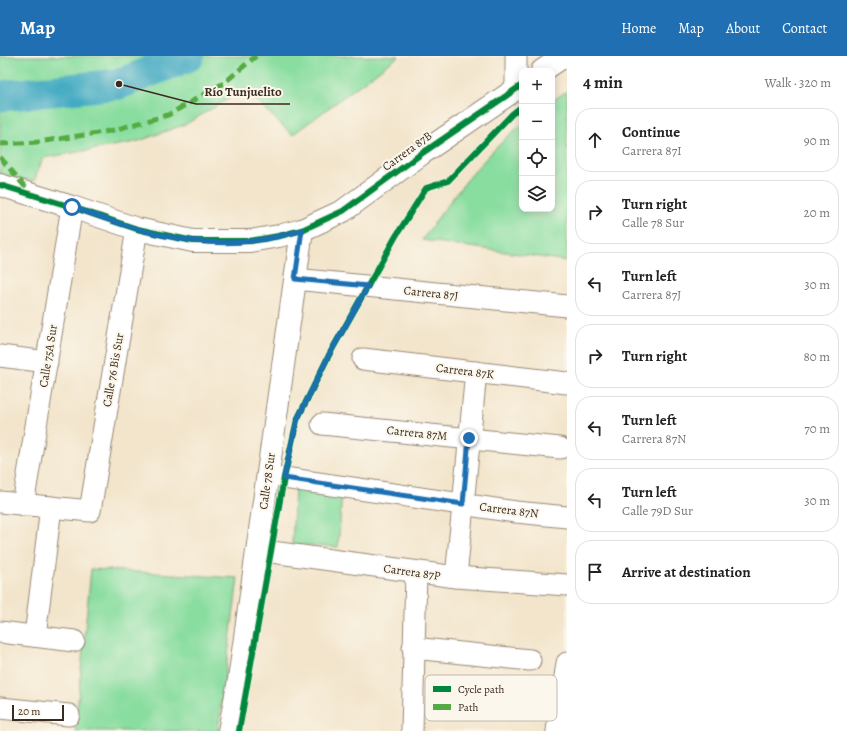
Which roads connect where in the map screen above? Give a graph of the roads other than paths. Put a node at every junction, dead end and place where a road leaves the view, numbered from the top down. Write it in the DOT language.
graph roads {
  1 [pos="516,56"];
  2 [pos="564,56"];
  3 [pos="546,68"];
  4 [pos="519,86"];
  5 [pos="0,185"];
  6 [pos="72,207"];
  7 [pos="137,229"];
  8 [pos="302,230"];
  9 [pos="295,279"];
  10 [pos="567,306"];
  11 [pos="0,356"];
  12 [pos="363,359"];
  13 [pos="47,362"];
  14 [pos="476,372"];
  15 [pos="567,383"];
  16 [pos="322,424"];
  17 [pos="469,438"];
  18 [pos="560,448"];
  19 [pos="284,478"];
  20 [pos="0,502"];
  21 [pos="23,504"];
  22 [pos="463,504"];
  23 [pos="51,507"];
  24 [pos="567,517"];
  25 [pos="257,550"];
  26 [pos="416,572"];
  27 [pos="456,578"];
  28 [pos="567,585"];
  29 [pos="0,632"];
  30 [pos="36,636"];
  31 [pos="74,641"];
  32 [pos="413,648"];
  33 [pos="530,660"];
  34 [pos="567,663"];
  35 [pos="0,708"];
  36 [pos="69,715"];
  37 [pos="229,731"];
  38 [pos="412,731"];
  39 [pos="557,731"];
  1 -- 4 [label="street"];
  2 -- 3 [label="street"];
  4 -- 8 [label="street, Carrera 87B"];
  5 -- 6 [label="street, Carrera 87B"];
  6 -- 7 [label="street, Carrera 87B"];
  6 -- 13 [label="street, Calle 75A Sur"];
  7 -- 8 [label="street, Carrera 87B"];
  7 -- 23 [label="street, Calle 76 Bis Sur"];
  8 -- 9 [label="street, Calle 78 Sur"];
  9 -- 10 [label="street, Carrera 87J"];
  9 -- 25 [label="street, Calle 78 Sur"];
  11 -- 13 [label="street"];
  12 -- 14 [label="street, Carrera 87K"];
  13 -- 21 [label="street, Calle 75A Sur"];
  14 -- 15 [label="street, Carrera 87K"];
  14 -- 17 [label="street"];
  16 -- 17 [label="street, Carrera 87M"];
  17 -- 18 [label="street, Carrera 87M"];
  17 -- 22 [label="street"];
  19 -- 22 [label="street, Carrera 87N"];
  20 -- 21 [label="street"];
  21 -- 23 [label="street"];
  22 -- 24 [label="street, Carrera 87N"];
  22 -- 27 [label="street"];
  23 -- 30 [label="street"];
  25 -- 26 [label="street, Carrera 87P"];
  25 -- 37 [label="street, Calle 78 Sur"];
  26 -- 27 [label="street, Carrera 87P"];
  26 -- 32 [label="street"];
  27 -- 28 [label="street, Carrera 87P"];
  29 -- 30 [label="street"];
  30 -- 31 [label="street"];
  32 -- 33 [label="street"];
  32 -- 38 [label="street"];
  34 -- 39 [label="street"];
  35 -- 36 [label="street"];
}
